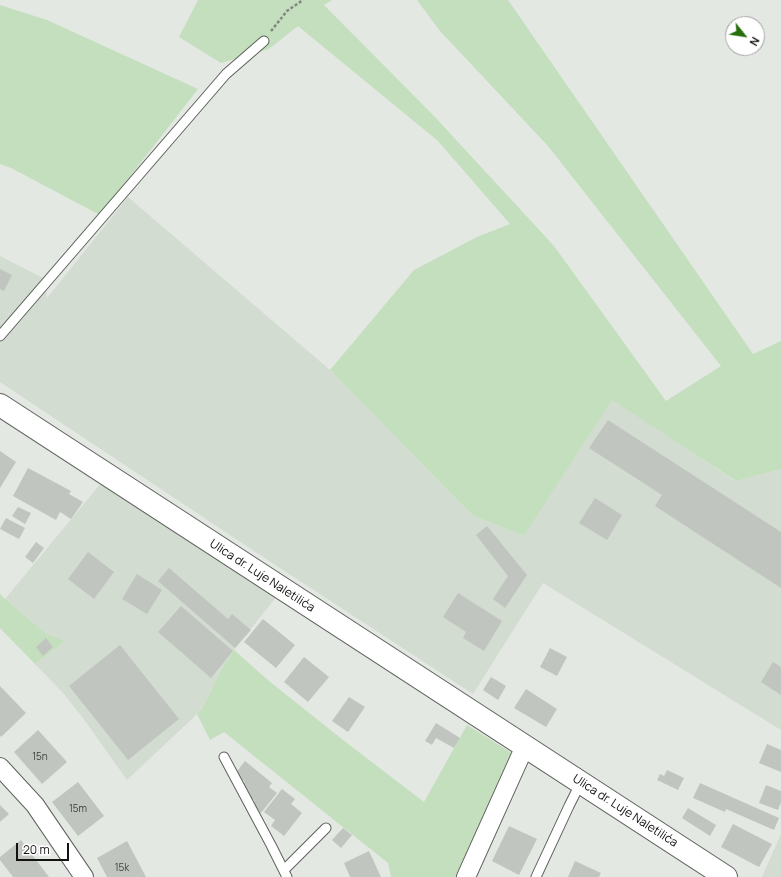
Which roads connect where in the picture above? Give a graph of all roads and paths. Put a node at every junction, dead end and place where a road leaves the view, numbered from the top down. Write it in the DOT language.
graph roads {
  1 [pos="303,0"];
  2 [pos="264,41"];
  3 [pos="0,336"];
  4 [pos="0,405"];
  5 [pos="525,746"];
  6 [pos="224,756"];
  7 [pos="0,768"];
  8 [pos="583,784"];
  9 [pos="326,828"];
  10 [pos="285,874"];
  11 [pos="84,877"];
  12 [pos="466,877"];
  13 [pos="536,877"];
  14 [pos="726,877"];
  1 -- 2 [label="path"];
  2 -- 3 [label="lane"];
  4 -- 5 [label="main road, Ulica dr. Luje Naletilića"];
  5 -- 8 [label="main road, Ulica dr. Luje Naletilića"];
  5 -- 12 [label="street"];
  6 -- 10 [label="lane"];
  7 -- 11 [label="street"];
  8 -- 13 [label="lane"];
  8 -- 14 [label="main road, Ulica dr. Luje Naletilića"];
  9 -- 10 [label="lane"];
}
